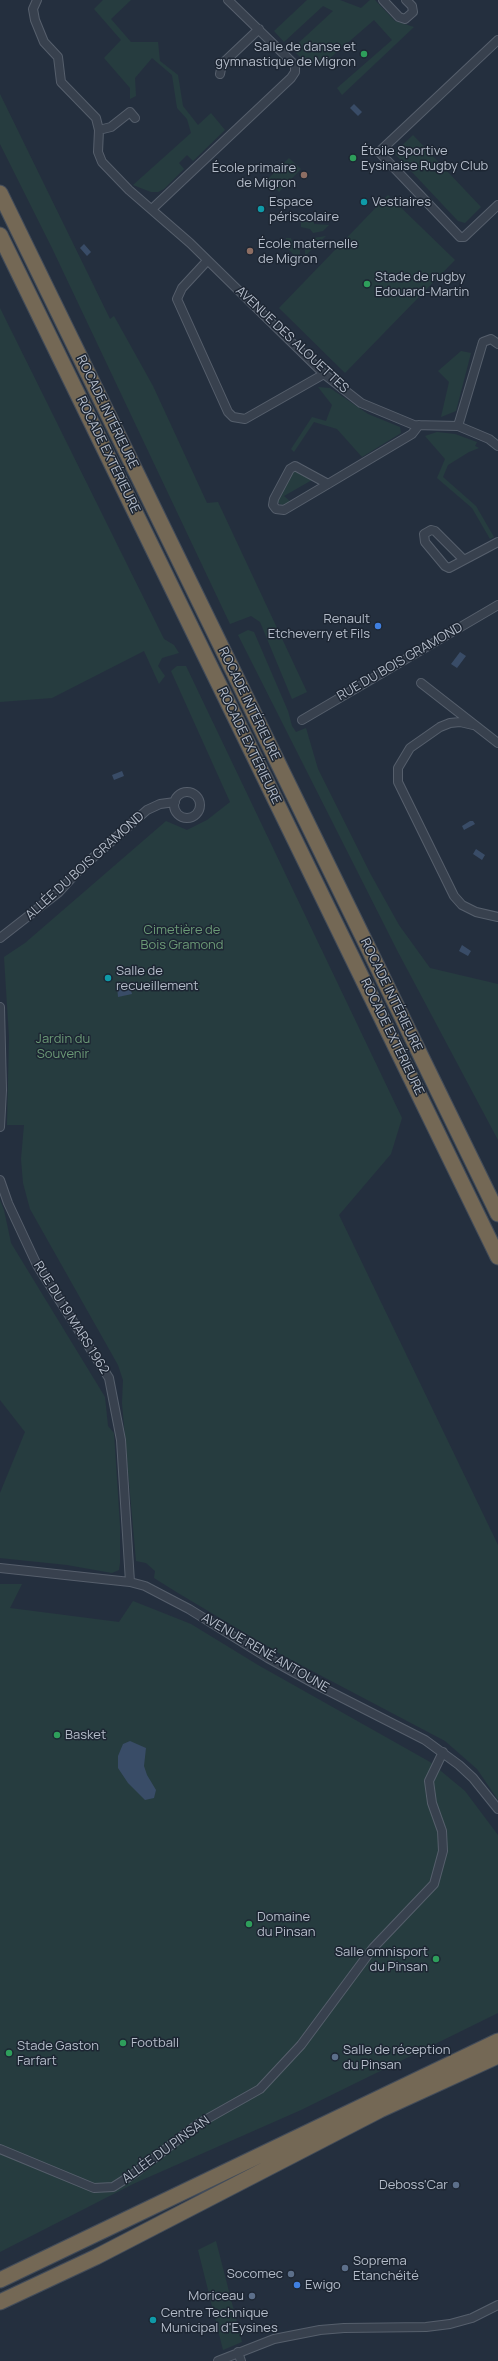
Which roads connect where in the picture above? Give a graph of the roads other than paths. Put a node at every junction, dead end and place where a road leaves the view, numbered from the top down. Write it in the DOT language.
graph roads {
  1 [pos="38,0"];
  2 [pos="228,0"];
  3 [pos="383,0"];
  4 [pos="406,0"];
  5 [pos="259,29"];
  6 [pos="498,40"];
  7 [pos="220,74"];
  8 [pos="136,118"];
  9 [pos="100,130"];
  10 [pos="0,194"];
  11 [pos="498,205"];
  12 [pos="152,209"];
  13 [pos="0,235"];
  14 [pos="207,261"];
  15 [pos="498,344"];
  16 [pos="324,374"];
  17 [pos="419,426"];
  18 [pos="458,426"];
  19 [pos="498,446"];
  20 [pos="328,484"];
  21 [pos="498,542"];
  22 [pos="464,560"];
  23 [pos="498,605"];
  24 [pos="421,684"];
  25 [pos="302,720"];
  26 [pos="473,725"];
  27 [pos="498,743"];
  28 [pos="175,802"];
  29 [pos="498,917"];
  30 [pos="0,938"];
  31 [pos="0,1007"];
  32 [pos="0,1126"];
  33 [pos="0,1180"];
  34 [pos="498,1214"];
  35 [pos="498,1257"];
  36 [pos="0,1568"];
  37 [pos="130,1582"];
  38 [pos="444,1752"];
  39 [pos="498,1809"];
  40 [pos="498,2041"];
  41 [pos="498,2056"];
  42 [pos="0,2149"];
  43 [pos="0,2280"];
  44 [pos="0,2302"];
  45 [pos="498,2305"];
  46 [pos="238,2352"];
  47 [pos="218,2361"];
  48 [pos="241,2361"];
  1 -- 9 [label="street"];
  2 -- 5 [label="street"];
  3 -- 4 [label="street"];
  5 -- 7 [label="street"];
  5 -- 12 [label="street"];
  6 -- 11 [label="street"];
  8 -- 9 [label="street"];
  9 -- 12 [label="street, AVENUE DES ALOUETTES"];
  10 -- 34 [label="highway, ROCADE INTÉRIEURE"];
  12 -- 14 [label="street, AVENUE DES ALOUETTES"];
  13 -- 35 [label="highway, ROCADE EXTÉRIEURE"];
  14 -- 16 [label="street, AVENUE DES ALOUETTES"];
  14 -- 16 [label="street"];
  15 -- 18 [label="street"];
  16 -- 17 [label="street, AVENUE DES ALOUETTES"];
  17 -- 18 [label="street, AVENUE DES ALOUETTES"];
  17 -- 20 [label="street"];
  18 -- 19 [label="street, AVENUE DES ALOUETTES"];
  20 -- 20 [label="street"];
  21 -- 22 [label="street"];
  22 -- 22 [label="street"];
  23 -- 25 [label="street, RUE DU BOIS GRAMOND"];
  24 -- 26 [label="street"];
  26 -- 27 [label="street"];
  26 -- 29 [label="street"];
  28 -- 30 [label="street, ALLÉE DU BOIS GRAMOND"];
  31 -- 32 [label="street"];
  33 -- 37 [label="street, RUE DU 19 MARS 1962"];
  36 -- 37 [label="street, AVENUE RENÉ ANTOUNE"];
  37 -- 38 [label="street, AVENUE RENÉ ANTOUNE"];
  38 -- 39 [label="street, AVENUE RENÉ ANTOUNE"];
  38 -- 42 [label="street, ALLÉE DU PINSAN"];
  40 -- 43 [label="highway"];
  41 -- 44 [label="highway"];
  45 -- 46 [label="street"];
  46 -- 47 [label="street"];
  46 -- 48 [label="street"];
}
